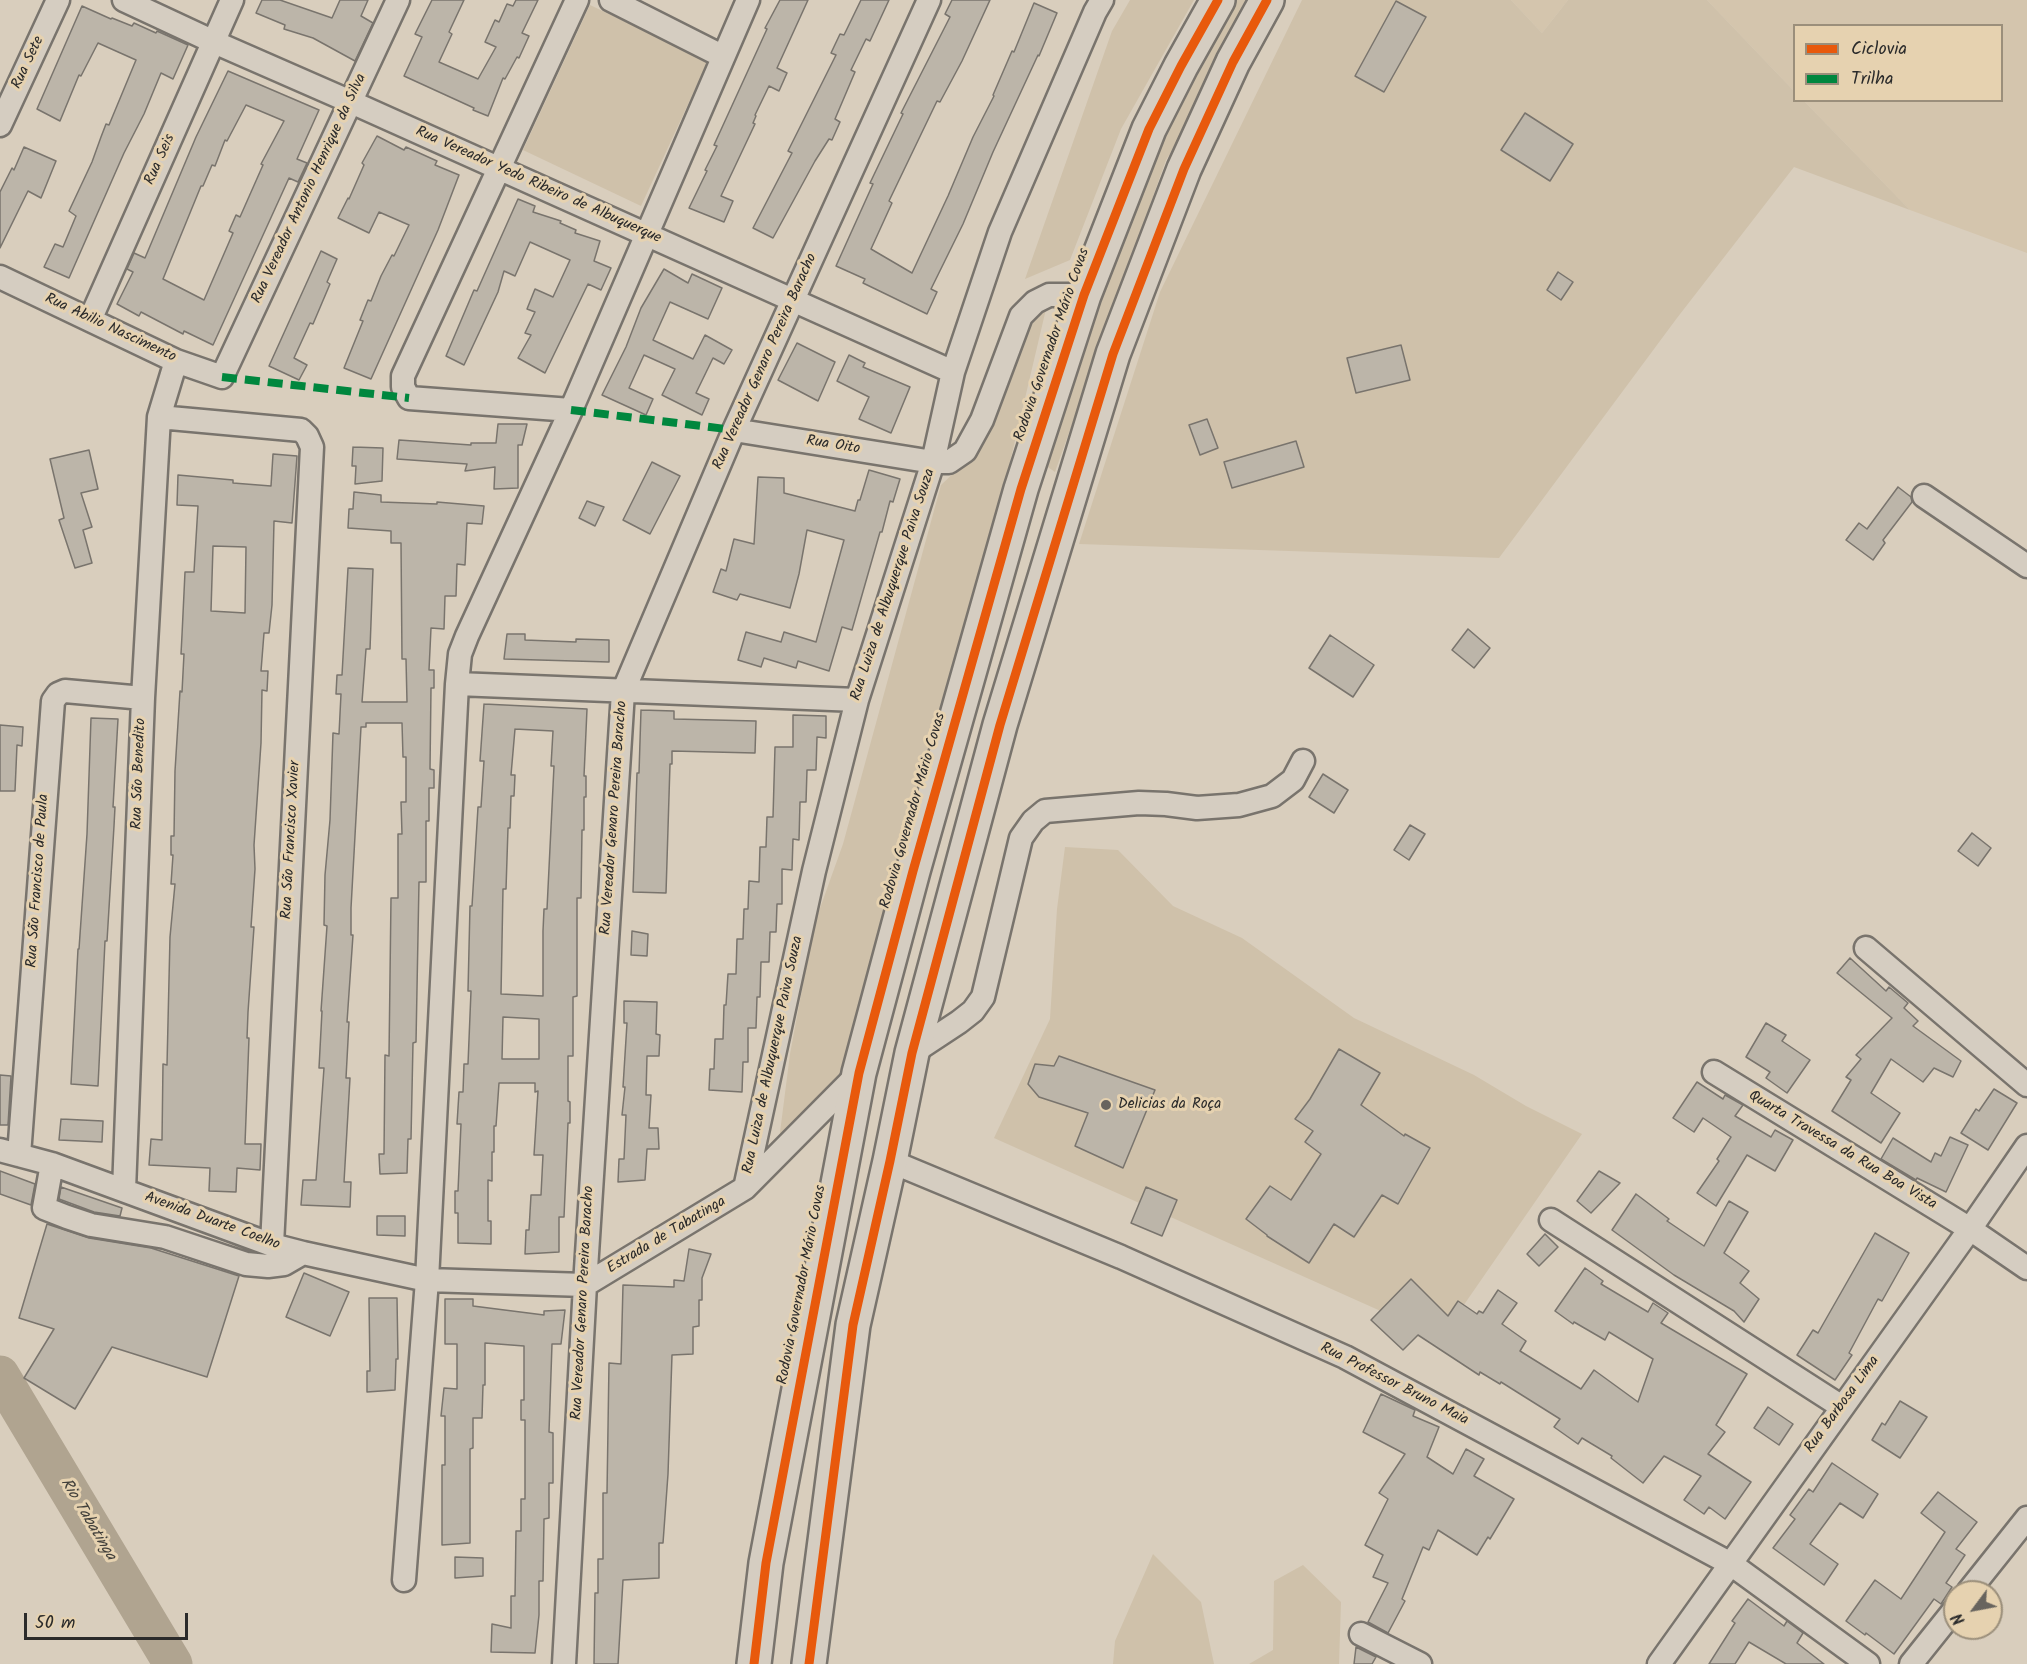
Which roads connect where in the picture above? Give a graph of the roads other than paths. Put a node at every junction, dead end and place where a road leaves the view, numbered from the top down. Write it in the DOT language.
graph roads {
  1 [pos="58,0"];
  2 [pos="124,0"];
  3 [pos="232,0"];
  4 [pos="398,0"];
  5 [pos="577,0"];
  6 [pos="612,0"];
  7 [pos="748,0"];
  8 [pos="929,0"];
  9 [pos="1218,0"];
  10 [pos="1267,0"];
  11 [pos="1095,4"];
  12 [pos="214,42"];
  13 [pos="722,56"];
  14 [pos="351,102"];
  15 [pos="0,125"];
  16 [pos="497,169"];
  17 [pos="646,234"];
  18 [pos="0,277"];
  19 [pos="1084,295"];
  20 [pos="793,301"];
  21 [pos="90,320"];
  22 [pos="176,361"];
  23 [pos="953,372"];
  24 [pos="222,377"];
  25 [pos="571,410"];
  26 [pos="159,417"];
  27 [pos="734,430"];
  28 [pos="933,462"];
  29 [pos="1924,496"];
  30 [pos="2027,566"];
  31 [pos="457,684"];
  32 [pos="623,692"];
  33 [pos="143,698"];
  34 [pos="857,700"];
  35 [pos="1303,761"];
  36 [pos="1866,948"];
  37 [pos="912,1053"];
  38 [pos="1714,1072"];
  39 [pos="859,1073"];
  40 [pos="2027,1085"];
  41 [pos="2027,1146"];
  42 [pos="9,1152"];
  43 [pos="890,1161"];
  44 [pos="52,1164"];
  45 [pos="745,1188"];
  46 [pos="124,1190"];
  47 [pos="1551,1220"];
  48 [pos="1970,1229"];
  49 [pos="272,1245"];
  50 [pos="303,1253"];
  51 [pos="2027,1268"];
  52 [pos="427,1280"];
  53 [pos="585,1285"];
  54 [pos="1842,1407"];
  55 [pos="2027,1518"];
  56 [pos="1731,1564"];
  57 [pos="404,1580"];
  58 [pos="1978,1580"];
  59 [pos="1943,1624"];
  60 [pos="1361,1634"];
  61 [pos="564,1664"];
  62 [pos="754,1664"];
  63 [pos="810,1664"];
  64 [pos="1420,1664"];
  65 [pos="1659,1664"];
  66 [pos="1868,1664"];
  67 [pos="1911,1664"];
  1 -- 15 [label="street, Rua Sete"];
  2 -- 12 [label="street, Rua Vereador Yedo Ribeiro de Albuquerque"];
  3 -- 12 [label="street, Rua Seis"];
  4 -- 14 [label="street, Rua Vereador Antonio Henrique da Silva"];
  5 -- 16 [label="street"];
  6 -- 13 [label="street"];
  7 -- 13 [label="street"];
  8 -- 20 [label="street, Rua Vereador Genaro Pereira Baracho"];
  9 -- 19 [label="highway, Rodovia Governador Mário Covas"];
  10 -- 37 [label="highway"];
  11 -- 23 [label="street, Rua Luiza de Albuquerque Paiva Souza"];
  12 -- 14 [label="street, Rua Vereador Yedo Ribeiro de Albuquerque"];
  12 -- 21 [label="street, Rua Seis"];
  13 -- 17 [label="street"];
  14 -- 16 [label="street, Rua Vereador Yedo Ribeiro de Albuquerque"];
  14 -- 24 [label="street, Rua Vereador Antonio Henrique da Silva"];
  16 -- 17 [label="street, Rua Vereador Yedo Ribeiro de Albuquerque"];
  16 -- 25 [label="street"];
  17 -- 20 [label="street, Rua Vereador Yedo Ribeiro de Albuquerque"];
  17 -- 25 [label="street"];
  18 -- 21 [label="street, Rua Abilio Nascimento"];
  19 -- 28 [label="street"];
  19 -- 39 [label="highway, Rodovia Governador Mário Covas"];
  20 -- 23 [label="street, Rua Vereador Yedo Ribeiro de Albuquerque"];
  20 -- 27 [label="street, Rua Vereador Genaro Pereira Baracho"];
  21 -- 22 [label="street, Rua Abilio Nascimento"];
  22 -- 24 [label="street, Rua Abilio Nascimento"];
  22 -- 26 [label="street, Rua São Benedito"];
  23 -- 28 [label="street, Rua Luiza de Albuquerque Paiva Souza"];
  25 -- 31 [label="street"];
  26 -- 33 [label="street, Rua São Benedito"];
  26 -- 49 [label="street, Rua São Francisco Xavier"];
  27 -- 28 [label="street, Rua Oito"];
  27 -- 32 [label="street, Rua Vereador Genaro Pereira Baracho"];
  28 -- 34 [label="street, Rua Luiza de Albuquerque Paiva Souza"];
  29 -- 30 [label="street"];
  31 -- 32 [label="street"];
  31 -- 52 [label="street"];
  32 -- 34 [label="street"];
  32 -- 53 [label="street, Rua Vereador Genaro Pereira Baracho"];
  33 -- 42 [label="street, Rua São Francisco de Paula"];
  33 -- 46 [label="street, Rua São Benedito"];
  34 -- 45 [label="street, Rua Luiza de Albuquerque Paiva Souza"];
  35 -- 37 [label="street"];
  36 -- 40 [label="street"];
  37 -- 43 [label="highway"];
  38 -- 48 [label="street, Quarta Travessa da Rua Boa Vista"];
  39 -- 45 [label="street, Estrada de Tabatinga"];
  39 -- 62 [label="highway, Rodovia Governador Mário Covas"];
  41 -- 48 [label="street, Rua Barbosa Lima"];
  42 -- 44 [label="street, Avenida Duarte Coelho"];
  43 -- 56 [label="street, Rua Professor Bruno Maia"];
  43 -- 63 [label="highway"];
  44 -- 46 [label="street, Avenida Duarte Coelho"];
  44 -- 50 [label="street"];
  45 -- 53 [label="street, Estrada de Tabatinga"];
  46 -- 49 [label="street, Avenida Duarte Coelho"];
  47 -- 54 [label="street"];
  48 -- 51 [label="street, Quarta Travessa da Rua Boa Vista"];
  48 -- 54 [label="street, Rua Barbosa Lima"];
  49 -- 50 [label="street, Avenida Duarte Coelho"];
  50 -- 52 [label="street, Avenida Duarte Coelho"];
  52 -- 53 [label="street"];
  52 -- 57 [label="street"];
  53 -- 61 [label="street, Rua Vereador Genaro Pereira Baracho"];
  54 -- 56 [label="street, Rua Barbosa Lima"];
  55 -- 58 [label="street"];
  56 -- 65 [label="street, Rua Barbosa Lima"];
  56 -- 66 [label="street, Rua Professor Bruno Maia"];
  59 -- 67 [label="street"];
  60 -- 64 [label="street"];
}
